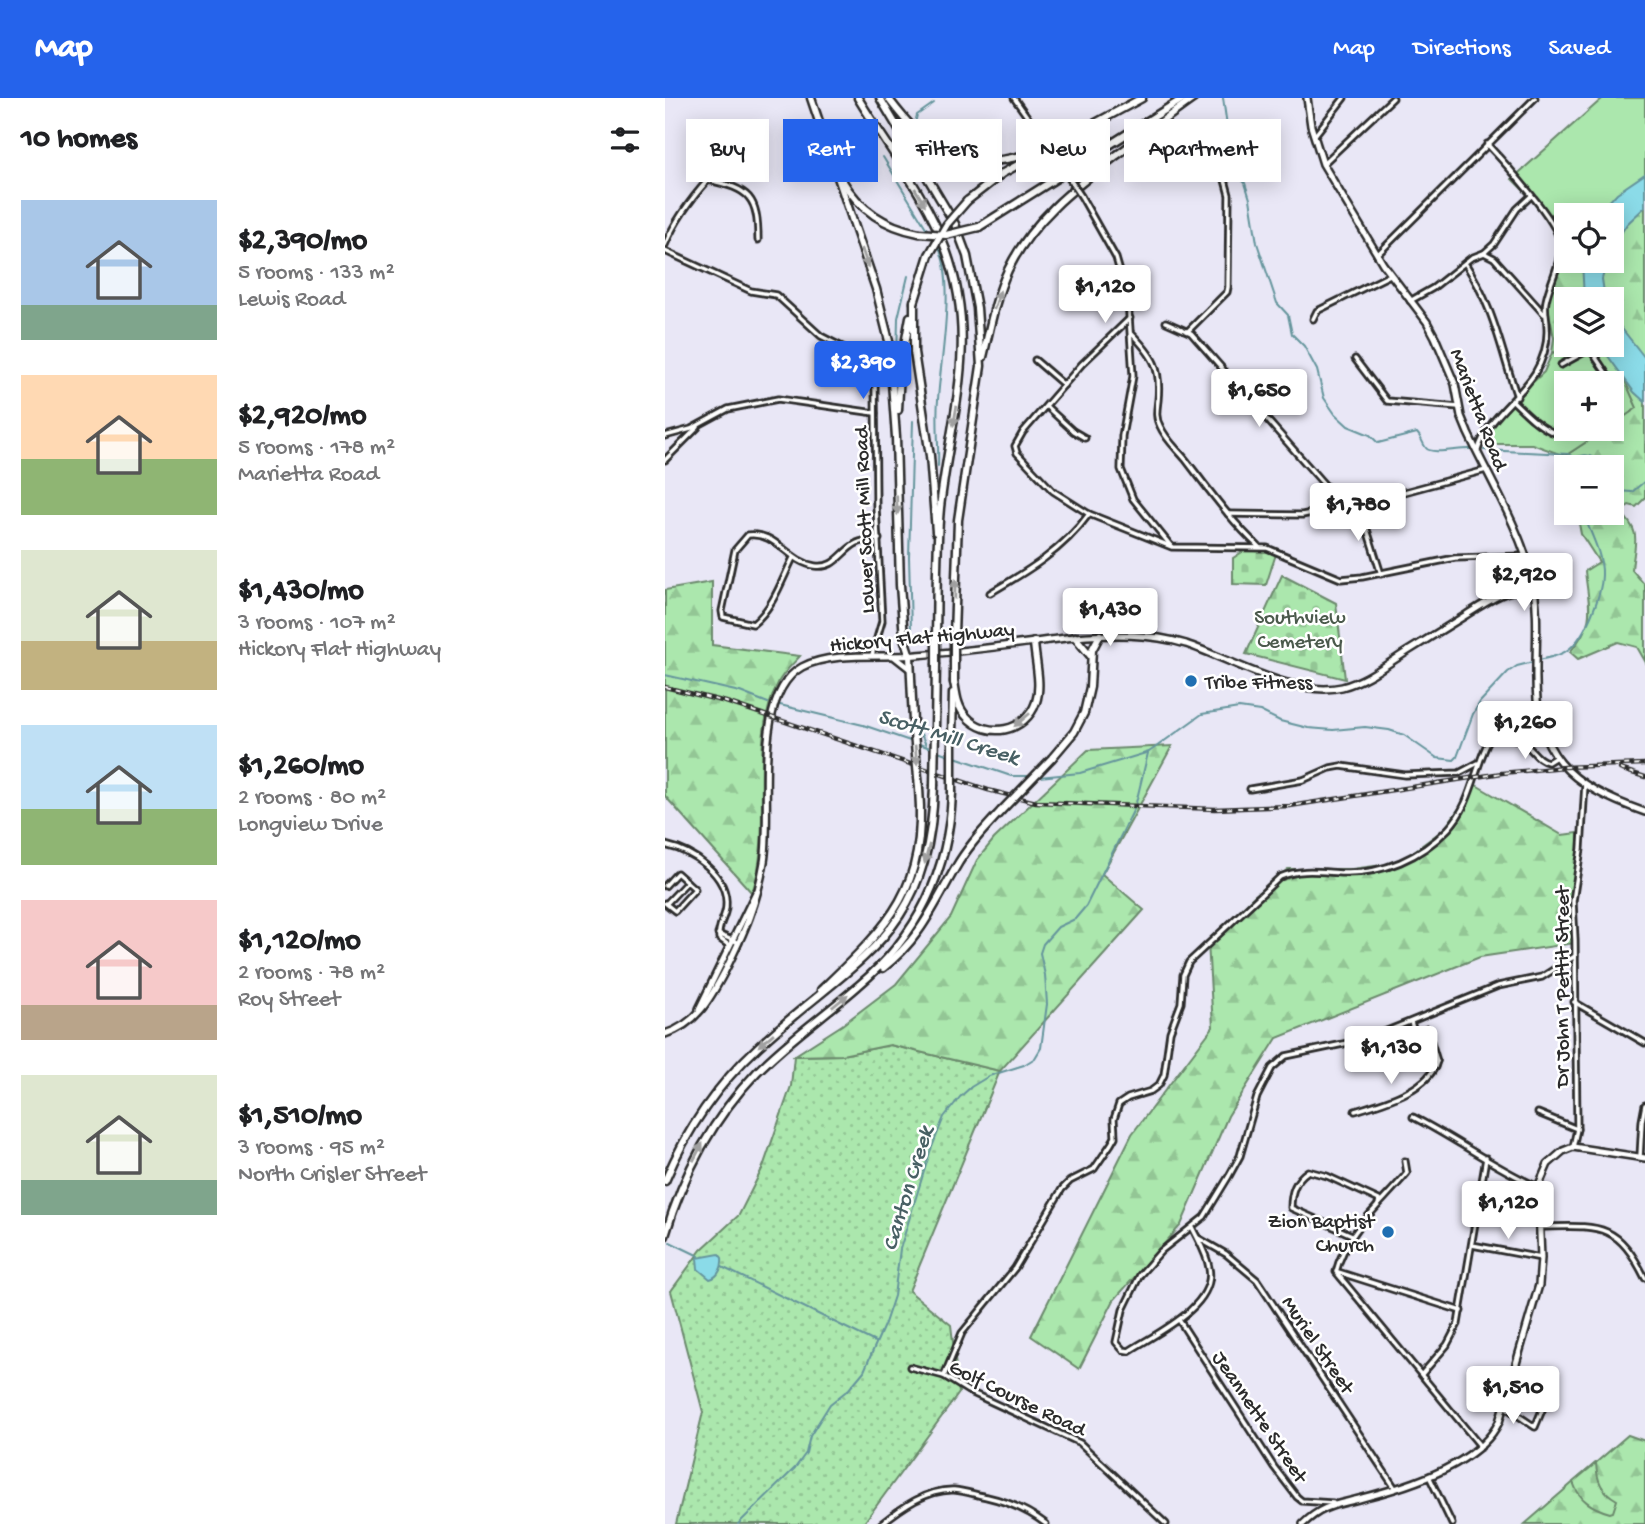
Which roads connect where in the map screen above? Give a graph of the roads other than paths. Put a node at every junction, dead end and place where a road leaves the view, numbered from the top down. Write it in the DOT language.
graph roads {
  1 [pos="811,98"];
  2 [pos="858,98"];
  3 [pos="880,98"];
  4 [pos="888,98"];
  5 [pos="1014,98"];
  6 [pos="1142,98"];
  7 [pos="1184,98"];
  8 [pos="1194,98"];
  9 [pos="1307,98"];
  10 [pos="1344,98"];
  11 [pos="1393,98"];
  12 [pos="1535,98"];
  13 [pos="818,119"];
  14 [pos="1102,119"];
  15 [pos="1314,137"];
  16 [pos="1487,144"];
  17 [pos="1016,157"];
  18 [pos="1323,164"];
  19 [pos="1016,166"];
  20 [pos="839,182"];
  21 [pos="843,182"];
  22 [pos="1226,182"];
  23 [pos="1531,196"];
  24 [pos="758,240"];
  25 [pos="665,245"];
  26 [pos="665,251"];
  27 [pos="1484,253"];
  28 [pos="1377,255"];
  29 [pos="1465,263"];
  30 [pos="1390,275"];
  31 [pos="914,301"];
  32 [pos="1410,301"];
  33 [pos="1544,314"];
  34 [pos="1130,318"];
  35 [pos="1313,319"];
  36 [pos="1166,323"];
  37 [pos="1188,331"];
  38 [pos="1131,332"];
  39 [pos="1355,359"];
  40 [pos="1035,360"];
  41 [pos="1561,365"];
  42 [pos="981,366"];
  43 [pos="1605,371"];
  44 [pos="1064,385"];
  45 [pos="1515,399"];
  46 [pos="1047,407"];
  47 [pos="1459,407"];
  48 [pos="875,412"];
  49 [pos="702,423"];
  50 [pos="1554,434"];
  51 [pos="665,436"];
  52 [pos="896,437"];
  53 [pos="1085,438"];
  54 [pos="1477,452"];
  55 [pos="665,460"];
  56 [pos="1486,470"];
  57 [pos="1359,504"];
  58 [pos="1344,507"];
  59 [pos="1089,514"];
  60 [pos="1228,514"];
  61 [pos="879,539"];
  62 [pos="1172,547"];
  63 [pos="1259,547"];
  64 [pos="1525,556"];
  65 [pos="793,558"];
  66 [pos="938,565"];
  67 [pos="1381,574"];
  68 [pos="1534,588"];
  69 [pos="990,593"];
  70 [pos="1100,635"];
  71 [pos="1075,637"];
  72 [pos="1034,642"];
  73 [pos="910,656"];
  74 [pos="872,657"];
  75 [pos="895,657"];
  76 [pos="1091,657"];
  77 [pos="909,668"];
  78 [pos="954,681"];
  79 [pos="1537,707"];
  80 [pos="1495,729"];
  81 [pos="1556,757"];
  82 [pos="1478,764"];
  83 [pos="1585,785"];
  84 [pos="1250,789"];
  85 [pos="1645,812"];
  86 [pos="665,845"];
  87 [pos="687,882"];
  88 [pos="665,886"];
  89 [pos="666,903"];
  90 [pos="735,945"];
  91 [pos="1575,956"];
  92 [pos="859,986"];
  93 [pos="1574,1002"];
  94 [pos="792,1018"];
  95 [pos="1411,1022"];
  96 [pos="1427,1029"];
  97 [pos="665,1034"];
  98 [pos="1404,1039"];
  99 [pos="1645,1043"];
  100 [pos="1418,1049"];
  101 [pos="1436,1064"];
  102 [pos="1645,1105"];
  103 [pos="1355,1111"];
  104 [pos="1538,1113"];
  105 [pos="1413,1117"];
  106 [pos="1643,1121"];
  107 [pos="1577,1129"];
  108 [pos="1573,1147"];
  109 [pos="1486,1157"];
  110 [pos="1642,1157"];
  111 [pos="1405,1161"];
  112 [pos="665,1181"];
  113 [pos="1538,1187"];
  114 [pos="1378,1207"];
  115 [pos="1192,1227"];
  116 [pos="1540,1227"];
  117 [pos="1353,1235"];
  118 [pos="665,1236"];
  119 [pos="1196,1237"];
  120 [pos="1472,1245"];
  121 [pos="1541,1258"];
  122 [pos="1336,1272"];
  123 [pos="1645,1279"];
  124 [pos="1461,1311"];
  125 [pos="1179,1320"];
  126 [pos="910,1367"];
  127 [pos="1422,1374"];
  128 [pos="944,1376"];
  129 [pos="1550,1396"];
  130 [pos="1504,1406"];
  131 [pos="1482,1447"];
  132 [pos="1429,1476"];
  133 [pos="1395,1488"];
  134 [pos="1333,1503"];
  135 [pos="881,1524"];
  136 [pos="1046,1524"];
  137 [pos="1167,1524"];
  138 [pos="1303,1524"];
  139 [pos="1452,1524"];
  1 -- 13 [label="highway"];
  2 -- 66 [label="highway, one-way"];
  3 -- 42 [label="highway"];
  4 -- 17 [label="highway"];
  5 -- 34 [label="street, bridge"];
  6 -- 14 [label="highway"];
  7 -- 21 [label="highway, bridge"];
  42 -- 8 [label="highway, one-way"];
  9 -- 15 [label="street, Marietta Road"];
  10 -- 15 [label="street"];
  11 -- 18 [label="street"];
  12 -- 16 [label="street"];
  15 -- 18 [label="street, Marietta Road"];
  16 -- 23 [label="street"];
  16 -- 28 [label="street"];
  18 -- 28 [label="street, Marietta Road"];
  19 -- 31 [label="highway, bridge"];
  20 -- 52 [label="highway, one-way"];
  22 -- 37 [label="street"];
  23 -- 27 [label="street"];
  23 -- 33 [label="street"];
  24 -- 25 [label="street"];
  26 -- 48 [label="street, Lower Scott Mill Road"];
  27 -- 29 [label="street"];
  27 -- 33 [label="street"];
  28 -- 30 [label="street, Marietta Road"];
  29 -- 32 [label="street"];
  29 -- 45 [label="street"];
  30 -- 32 [label="street, Marietta Road"];
  30 -- 35 [label="street"];
  31 -- 52 [label="highway"];
  31 -- 66 [label="highway"];
  32 -- 47 [label="street, Marietta Road"];
  33 -- 45 [label="street"];
  34 -- 38 [label="street"];
  34 -- 44 [label="street"];
  36 -- 37 [label="street"];
  37 -- 58 [label="street"];
  38 -- 60 [label="street"];
  38 -- 62 [label="street"];
  39 -- 47 [label="street"];
  40 -- 44 [label="street"];
  41 -- 43 [label="street"];
  78 -- 42 [label="highway, one-way, bridge"];
  44 -- 46 [label="street"];
  45 -- 50 [label="street"];
  45 -- 54 [label="street"];
  46 -- 53 [label="street"];
  46 -- 59 [label="street"];
  47 -- 54 [label="street, Marietta Road"];
  48 -- 49 [label="street"];
  48 -- 61 [label="street, Lower Scott Mill Road"];
  49 -- 51 [label="street"];
  49 -- 55 [label="street"];
  52 -- 73 [label="highway, one-way"];
  54 -- 56 [label="street, Marietta Road"];
  56 -- 57 [label="street"];
  56 -- 64 [label="street, Marietta Road"];
  57 -- 58 [label="street"];
  57 -- 67 [label="street"];
  58 -- 60 [label="street"];
  59 -- 62 [label="street"];
  59 -- 69 [label="street"];
  60 -- 63 [label="street"];
  61 -- 65 [label="street"];
  61 -- 74 [label="street, Lower Scott Mill Road"];
  62 -- 63 [label="street"];
  63 -- 67 [label="street"];
  64 -- 67 [label="street"];
  64 -- 68 [label="street, Marietta Road"];
  65 -- 65 [label="street"];
  66 -- 94 [label="highway, one-way, bridge"];
  68 -- 70 [label="street, Hickory Flat Highway"];
  68 -- 79 [label="street, Marietta Road"];
  70 -- 71 [label="street, Hickory Flat Highway"];
  70 -- 76 [label="highway"];
  71 -- 72 [label="street, Hickory Flat Highway"];
  71 -- 76 [label="highway"];
  72 -- 73 [label="street, Hickory Flat Highway"];
  72 -- 78 [label="highway, one-way"];
  73 -- 75 [label="street, Hickory Flat Highway"];
  73 -- 77 [label="highway"];
  74 -- 75 [label="street, Hickory Flat Highway"];
  74 -- 90 [label="street, Hickory Flat Highway"];
  75 -- 77 [label="street"];
  76 -- 92 [label="highway, bridge"];
  77 -- 94 [label="highway, one-way, bridge"];
  78 -- 92 [label="highway, bridge"];
  79 -- 80 [label="street"];
  79 -- 81 [label="street, Marietta Road"];
  80 -- 81 [label="street"];
  80 -- 82 [label="street"];
  81 -- 83 [label="street, Marietta Road"];
  82 -- 84 [label="street"];
  82 -- 128 [label="street"];
  83 -- 85 [label="street, Marietta Road"];
  83 -- 91 [label="street, Dr John T Pettit Street"];
  86 -- 90 [label="street"];
  87 -- 88 [label="street"];
  87 -- 89 [label="street"];
  87 -- 89 [label="street"];
  90 -- 97 [label="street, Hickory Flat Highway"];
  91 -- 93 [label="street, Dr John T Pettit Street"];
  91 -- 95 [label="street"];
  118 -- 92 [label="highway, one-way"];
  93 -- 99 [label="street"];
  93 -- 107 [label="street, Dr John T Pettit Street"];
  94 -- 112 [label="highway, one-way"];
  95 -- 100 [label="street"];
  95 -- 115 [label="street"];
  96 -- 101 [label="street"];
  98 -- 100 [label="street"];
  100 -- 101 [label="street"];
  101 -- 103 [label="street"];
  102 -- 106 [label="street"];
  104 -- 107 [label="street"];
  105 -- 109 [label="street"];
  106 -- 110 [label="street"];
  107 -- 108 [label="street, Dr John T Pettit Street"];
  108 -- 110 [label="street"];
  108 -- 113 [label="street"];
  109 -- 113 [label="street"];
  109 -- 120 [label="street"];
  111 -- 114 [label="street"];
  113 -- 116 [label="street"];
  114 -- 117 [label="street"];
  114 -- 117 [label="street"];
  115 -- 119 [label="street"];
  115 -- 125 [label="street"];
  116 -- 121 [label="street"];
  116 -- 123 [label="street"];
  117 -- 122 [label="street"];
  119 -- 125 [label="street"];
  119 -- 133 [label="street, Muriel Street"];
  120 -- 121 [label="street"];
  120 -- 124 [label="street"];
  121 -- 130 [label="street"];
  122 -- 124 [label="street"];
  122 -- 127 [label="street"];
  124 -- 127 [label="street"];
  125 -- 134 [label="street, Jeannette Street"];
  126 -- 128 [label="street, Golf Course Road"];
  127 -- 131 [label="street"];
  128 -- 137 [label="street, Golf Course Road"];
  129 -- 130 [label="street"];
  130 -- 131 [label="street"];
  131 -- 132 [label="street"];
  132 -- 133 [label="street"];
  132 -- 139 [label="street"];
  133 -- 134 [label="street"];
  134 -- 138 [label="street"];
  135 -- 136 [label="street"];
}
